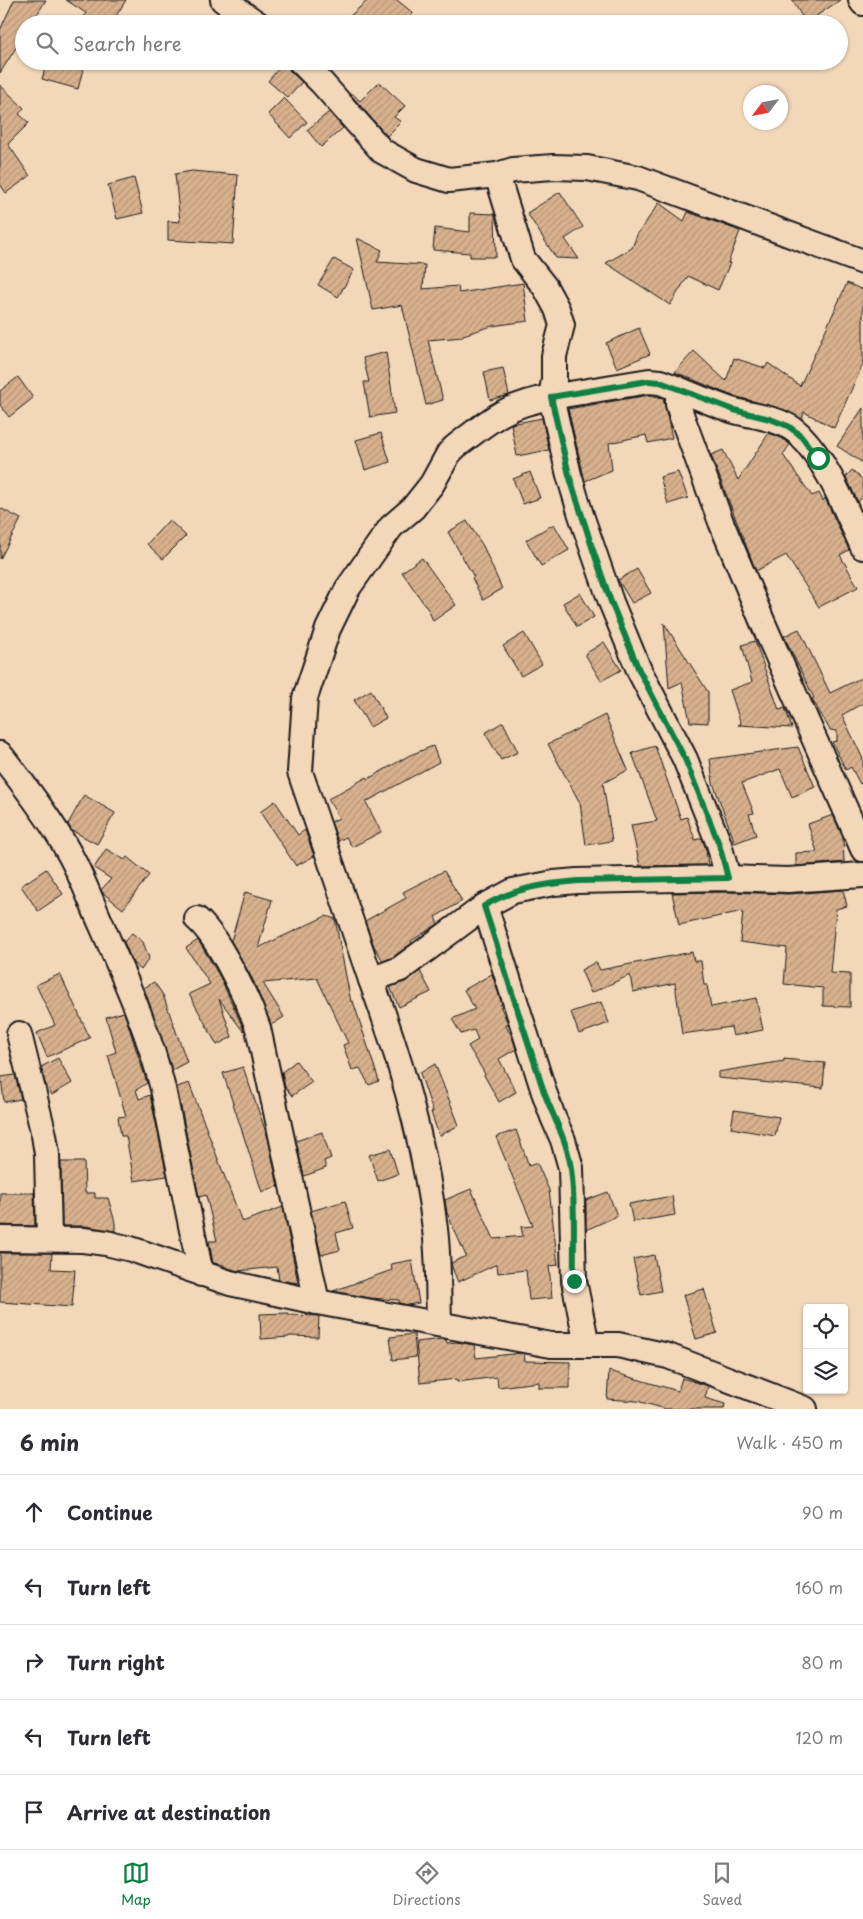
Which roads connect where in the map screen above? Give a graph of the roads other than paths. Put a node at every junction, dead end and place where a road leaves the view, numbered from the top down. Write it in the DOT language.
graph roads {
  1 [pos="223,0"];
  2 [pos="861,0"];
  3 [pos="863,3"];
  4 [pos="245,15"];
  5 [pos="309,70"];
  6 [pos="497,175"];
  7 [pos="863,262"];
  8 [pos="678,389"];
  9 [pos="551,397"];
  10 [pos="862,537"];
  11 [pos="0,754"];
  12 [pos="863,849"];
  13 [pos="863,875"];
  14 [pos="728,878"];
  15 [pos="484,906"];
  16 [pos="197,919"];
  17 [pos="372,980"];
  18 [pos="19,1034"];
  19 [pos="0,1239"];
  20 [pos="49,1239"];
  21 [pos="201,1274"];
  22 [pos="317,1302"];
  23 [pos="439,1324"];
  24 [pos="587,1345"];
  25 [pos="805,1409"];
  1 -- 4 [label="street"];
  2 -- 3 [label="street"];
  5 -- 6 [label="street"];
  6 -- 7 [label="street"];
  6 -- 9 [label="street"];
  8 -- 9 [label="street"];
  8 -- 10 [label="street"];
  8 -- 12 [label="street"];
  9 -- 14 [label="street"];
  9 -- 17 [label="street"];
  11 -- 21 [label="street"];
  13 -- 14 [label="street"];
  14 -- 15 [label="street"];
  15 -- 17 [label="street"];
  15 -- 24 [label="street"];
  16 -- 22 [label="street"];
  17 -- 23 [label="street"];
  18 -- 20 [label="street"];
  19 -- 20 [label="street"];
  20 -- 21 [label="street"];
  21 -- 22 [label="street"];
  22 -- 23 [label="street"];
  23 -- 24 [label="street"];
  24 -- 25 [label="street"];
}
